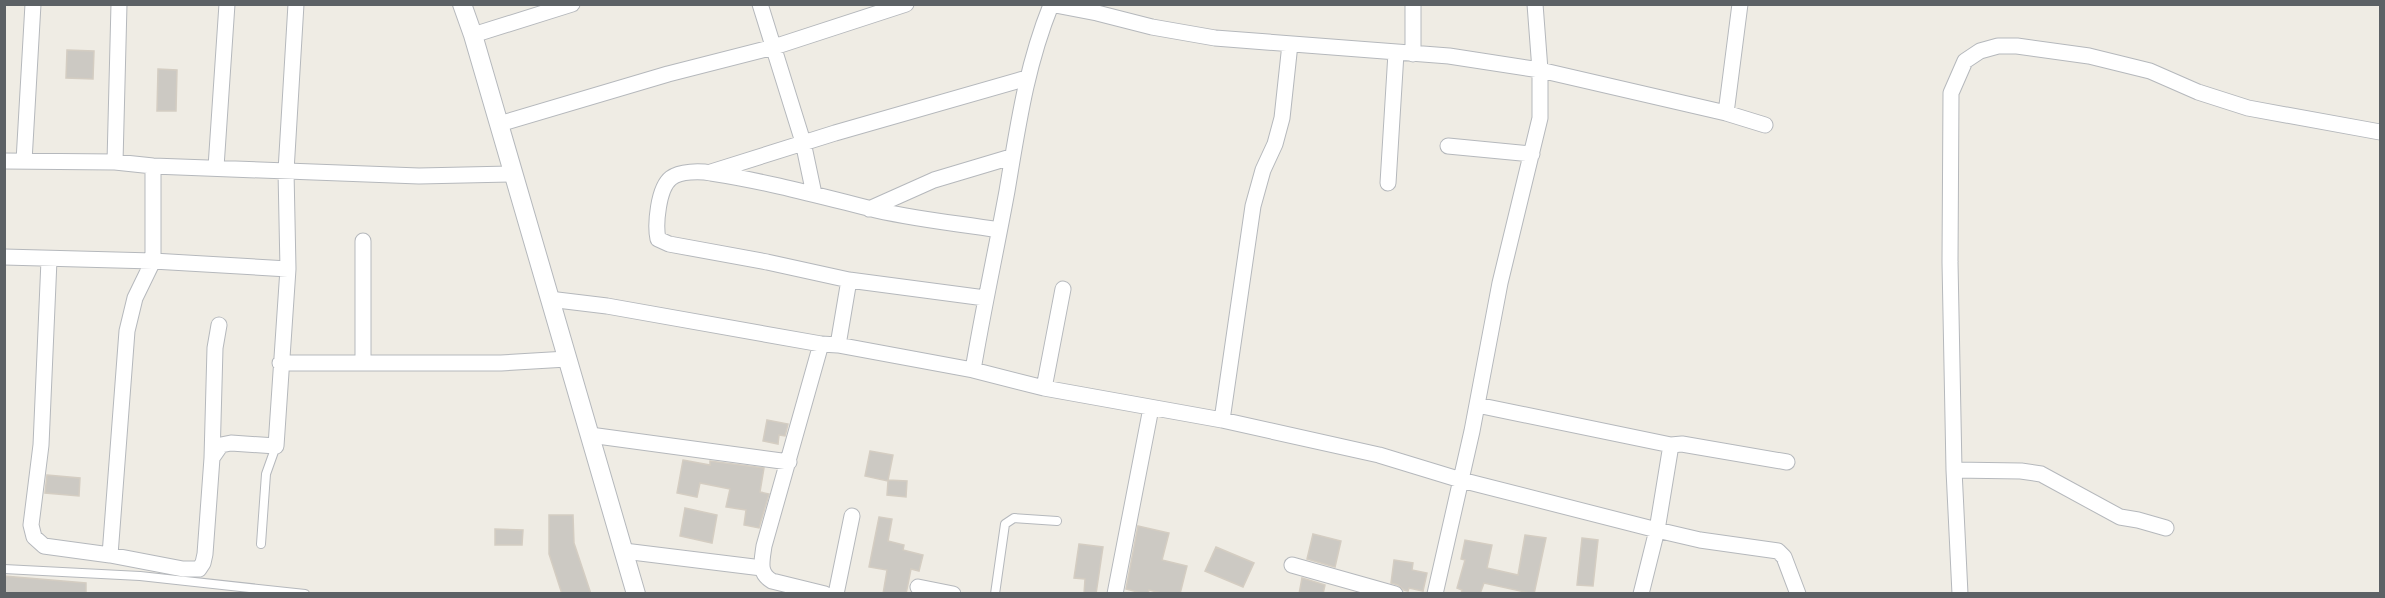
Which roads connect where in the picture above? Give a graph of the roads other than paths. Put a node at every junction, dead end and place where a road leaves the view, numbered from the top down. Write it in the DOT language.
graph roads {
  1 [pos="33,4"];
  2 [pos="119,4"];
  3 [pos="227,4"];
  4 [pos="296,4"];
  5 [pos="462,4"];
  6 [pos="760,4"];
  7 [pos="906,4"];
  8 [pos="1413,4"];
  9 [pos="1535,4"];
  10 [pos="1740,4"];
  11 [pos="569,5"];
  12 [pos="1050,5"];
  13 [pos="473,35"];
  14 [pos="1290,44"];
  15 [pos="774,47"];
  16 [pos="1396,53"];
  17 [pos="1413,54"];
  18 [pos="1540,69"];
  19 [pos="1027,78"];
  20 [pos="1726,113"];
  21 [pos="498,124"];
  22 [pos="1765,125"];
  23 [pos="2380,132"];
  24 [pos="803,142"];
  25 [pos="1448,146"];
  26 [pos="1533,154"];
  27 [pos="1011,157"];
  28 [pos="4,161"];
  29 [pos="24,161"];
  30 [pos="115,162"];
  31 [pos="153,166"];
  32 [pos="216,167"];
  33 [pos="286,171"];
  34 [pos="710,173"];
  35 [pos="512,174"];
  36 [pos="1388,183"];
  37 [pos="814,194"];
  38 [pos="869,208"];
  39 [pos="999,230"];
  40 [pos="363,241"];
  41 [pos="4,257"];
  42 [pos="49,260"];
  43 [pos="153,261"];
  44 [pos="288,269"];
  45 [pos="849,280"];
  46 [pos="1063,289"];
  47 [pos="985,298"];
  48 [pos="549,299"];
  49 [pos="219,324"];
  50 [pos="821,344"];
  51 [pos="838,345"];
  52 [pos="567,359"];
  53 [pos="363,361"];
  54 [pos="280,363"];
  55 [pos="973,370"];
  56 [pos="1044,388"];
  57 [pos="1477,405"];
  58 [pos="1151,408"];
  59 [pos="1222,420"];
  60 [pos="590,435"];
  61 [pos="276,446"];
  62 [pos="1671,446"];
  63 [pos="212,458"];
  64 [pos="789,462"];
  65 [pos="1787,462"];
  66 [pos="1954,470"];
  67 [pos="1461,480"];
  68 [pos="852,516"];
  69 [pos="1057,521"];
  70 [pos="2166,528"];
  71 [pos="1657,530"];
  72 [pos="261,544"];
  73 [pos="624,551"];
  74 [pos="111,555"];
  75 [pos="1292,565"];
  76 [pos="762,568"];
  77 [pos="4,569"];
  78 [pos="918,587"];
  79 [pos="305,594"];
  80 [pos="636,594"];
  81 [pos="825,594"];
  82 [pos="836,594"];
  83 [pos="953,594"];
  84 [pos="995,594"];
  85 [pos="1115,594"];
  86 [pos="1395,594"];
  87 [pos="1436,594"];
  88 [pos="1641,594"];
  89 [pos="1798,594"];
  90 [pos="1959,594"];
  1 -- 29 [label="street"];
  2 -- 30 [label="street"];
  3 -- 32 [label="street"];
  4 -- 33 [label="street"];
  5 -- 13 [label="street"];
  6 -- 15 [label="street"];
  7 -- 15 [label="street"];
  8 -- 17 [label="street"];
  9 -- 18 [label="street"];
  10 -- 20 [label="street"];
  11 -- 13 [label="street"];
  12 -- 14 [label="street"];
  12 -- 19 [label="street"];
  13 -- 21 [label="street"];
  14 -- 16 [label="street"];
  14 -- 59 [label="street"];
  15 -- 21 [label="street"];
  15 -- 24 [label="street"];
  16 -- 17 [label="street"];
  16 -- 36 [label="street"];
  17 -- 18 [label="street"];
  18 -- 20 [label="street"];
  18 -- 26 [label="street"];
  19 -- 24 [label="street"];
  19 -- 27 [label="street"];
  20 -- 22 [label="street"];
  21 -- 35 [label="street"];
  23 -- 66 [label="street"];
  24 -- 34 [label="street"];
  24 -- 37 [label="street"];
  25 -- 26 [label="street"];
  26 -- 57 [label="street"];
  27 -- 38 [label="street"];
  27 -- 39 [label="street"];
  28 -- 29 [label="street"];
  29 -- 30 [label="street"];
  30 -- 31 [label="street"];
  31 -- 32 [label="street"];
  31 -- 43 [label="street"];
  32 -- 33 [label="street"];
  33 -- 35 [label="street"];
  33 -- 44 [label="street"];
  34 -- 37 [label="street"];
  34 -- 45 [label="street"];
  35 -- 48 [label="street"];
  37 -- 38 [label="street"];
  38 -- 39 [label="street"];
  39 -- 47 [label="street"];
  40 -- 53 [label="street"];
  41 -- 42 [label="street"];
  42 -- 43 [label="street"];
  42 -- 74 [label="street"];
  43 -- 44 [label="street"];
  43 -- 74 [label="street"];
  44 -- 54 [label="street"];
  45 -- 47 [label="street"];
  45 -- 51 [label="street"];
  46 -- 56 [label="street"];
  47 -- 55 [label="street"];
  48 -- 50 [label="street"];
  48 -- 52 [label="street"];
  49 -- 63 [label="street"];
  50 -- 51 [label="street"];
  50 -- 64 [label="street"];
  51 -- 55 [label="street"];
  52 -- 53 [label="street"];
  52 -- 60 [label="street"];
  53 -- 54 [label="street"];
  54 -- 61 [label="street"];
  55 -- 56 [label="street"];
  56 -- 58 [label="street"];
  57 -- 62 [label="street"];
  57 -- 67 [label="street"];
  58 -- 59 [label="street"];
  58 -- 85 [label="street"];
  59 -- 67 [label="street"];
  60 -- 64 [label="street"];
  60 -- 73 [label="street"];
  61 -- 63 [label="street"];
  61 -- 72 [label="lane"];
  62 -- 65 [label="street"];
  62 -- 71 [label="street"];
  63 -- 74 [label="street"];
  64 -- 76 [label="street"];
  66 -- 70 [label="street"];
  66 -- 90 [label="street"];
  67 -- 71 [label="street"];
  67 -- 87 [label="street"];
  68 -- 82 [label="street"];
  69 -- 84 [label="lane"];
  71 -- 88 [label="street"];
  71 -- 89 [label="street"];
  73 -- 76 [label="street"];
  73 -- 80 [label="street"];
  75 -- 86 [label="street"];
  76 -- 81 [label="street"];
  77 -- 79 [label="lane"];
  78 -- 83 [label="street"];
}
